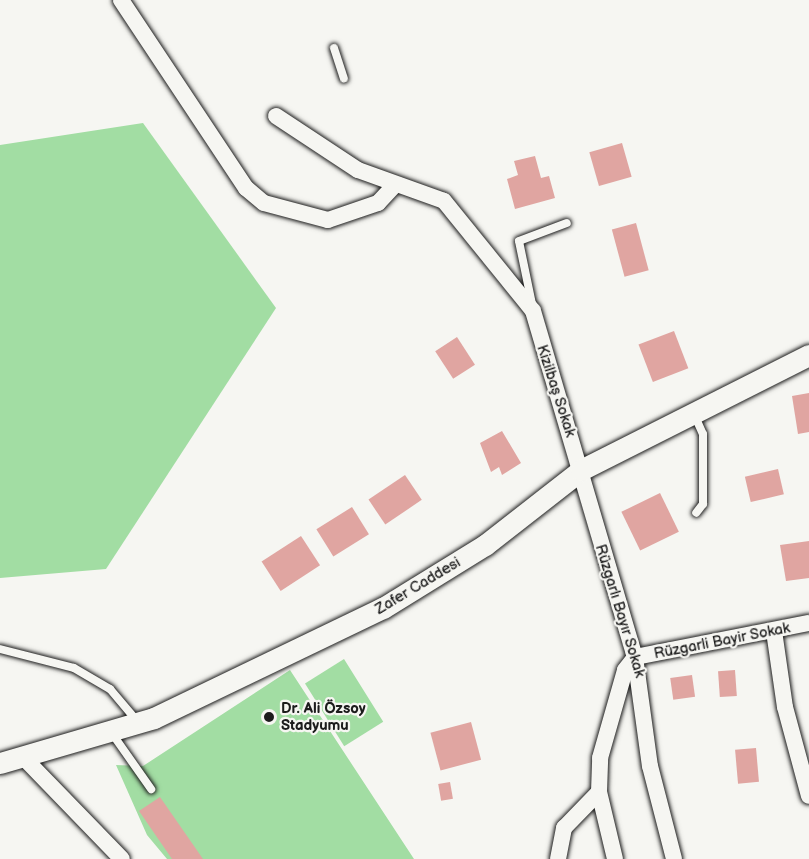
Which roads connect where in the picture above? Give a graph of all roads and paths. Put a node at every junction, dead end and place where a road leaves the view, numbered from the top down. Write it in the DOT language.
graph roads {
  1 [pos="121,0"];
  2 [pos="334,48"];
  3 [pos="344,78"];
  4 [pos="276,116"];
  5 [pos="395,185"];
  6 [pos="567,223"];
  7 [pos="533,310"];
  8 [pos="809,355"];
  9 [pos="693,411"];
  10 [pos="581,470"];
  11 [pos="696,513"];
  12 [pos="809,623"];
  13 [pos="774,631"];
  14 [pos="0,649"];
  15 [pos="635,657"];
  16 [pos="138,723"];
  17 [pos="111,732"];
  18 [pos="25,759"];
  19 [pos="0,763"];
  20 [pos="151,789"];
  21 [pos="599,792"];
  22 [pos="809,796"];
  23 [pos="122,859"];
  24 [pos="558,859"];
  25 [pos="615,859"];
  26 [pos="674,859"];
  1 -- 5 [label="street"];
  2 -- 3 [label="lane"];
  4 -- 5 [label="street"];
  5 -- 7 [label="street"];
  6 -- 7 [label="lane"];
  7 -- 10 [label="street, Kizilbaş Sokak"];
  8 -- 9 [label="street, Zafer Caddesi"];
  9 -- 10 [label="street, Zafer Caddesi"];
  9 -- 11 [label="lane"];
  10 -- 15 [label="street, Rüzgarlı Bayır Sokak"];
  10 -- 16 [label="street, Zafer Caddesi"];
  12 -- 13 [label="street, Rüzgarli Bayir Sokak"];
  13 -- 15 [label="street, Rüzgarli Bayir Sokak"];
  13 -- 22 [label="street"];
  14 -- 16 [label="lane"];
  15 -- 21 [label="street"];
  15 -- 26 [label="street, Rüzgarlı Bayır Sokak"];
  16 -- 17 [label="street, Zafer Caddesi"];
  17 -- 18 [label="street, Zafer Caddesi"];
  17 -- 20 [label="lane"];
  18 -- 19 [label="street, Zafer Caddesi"];
  18 -- 23 [label="street"];
  21 -- 24 [label="street"];
  21 -- 25 [label="street"];
}
